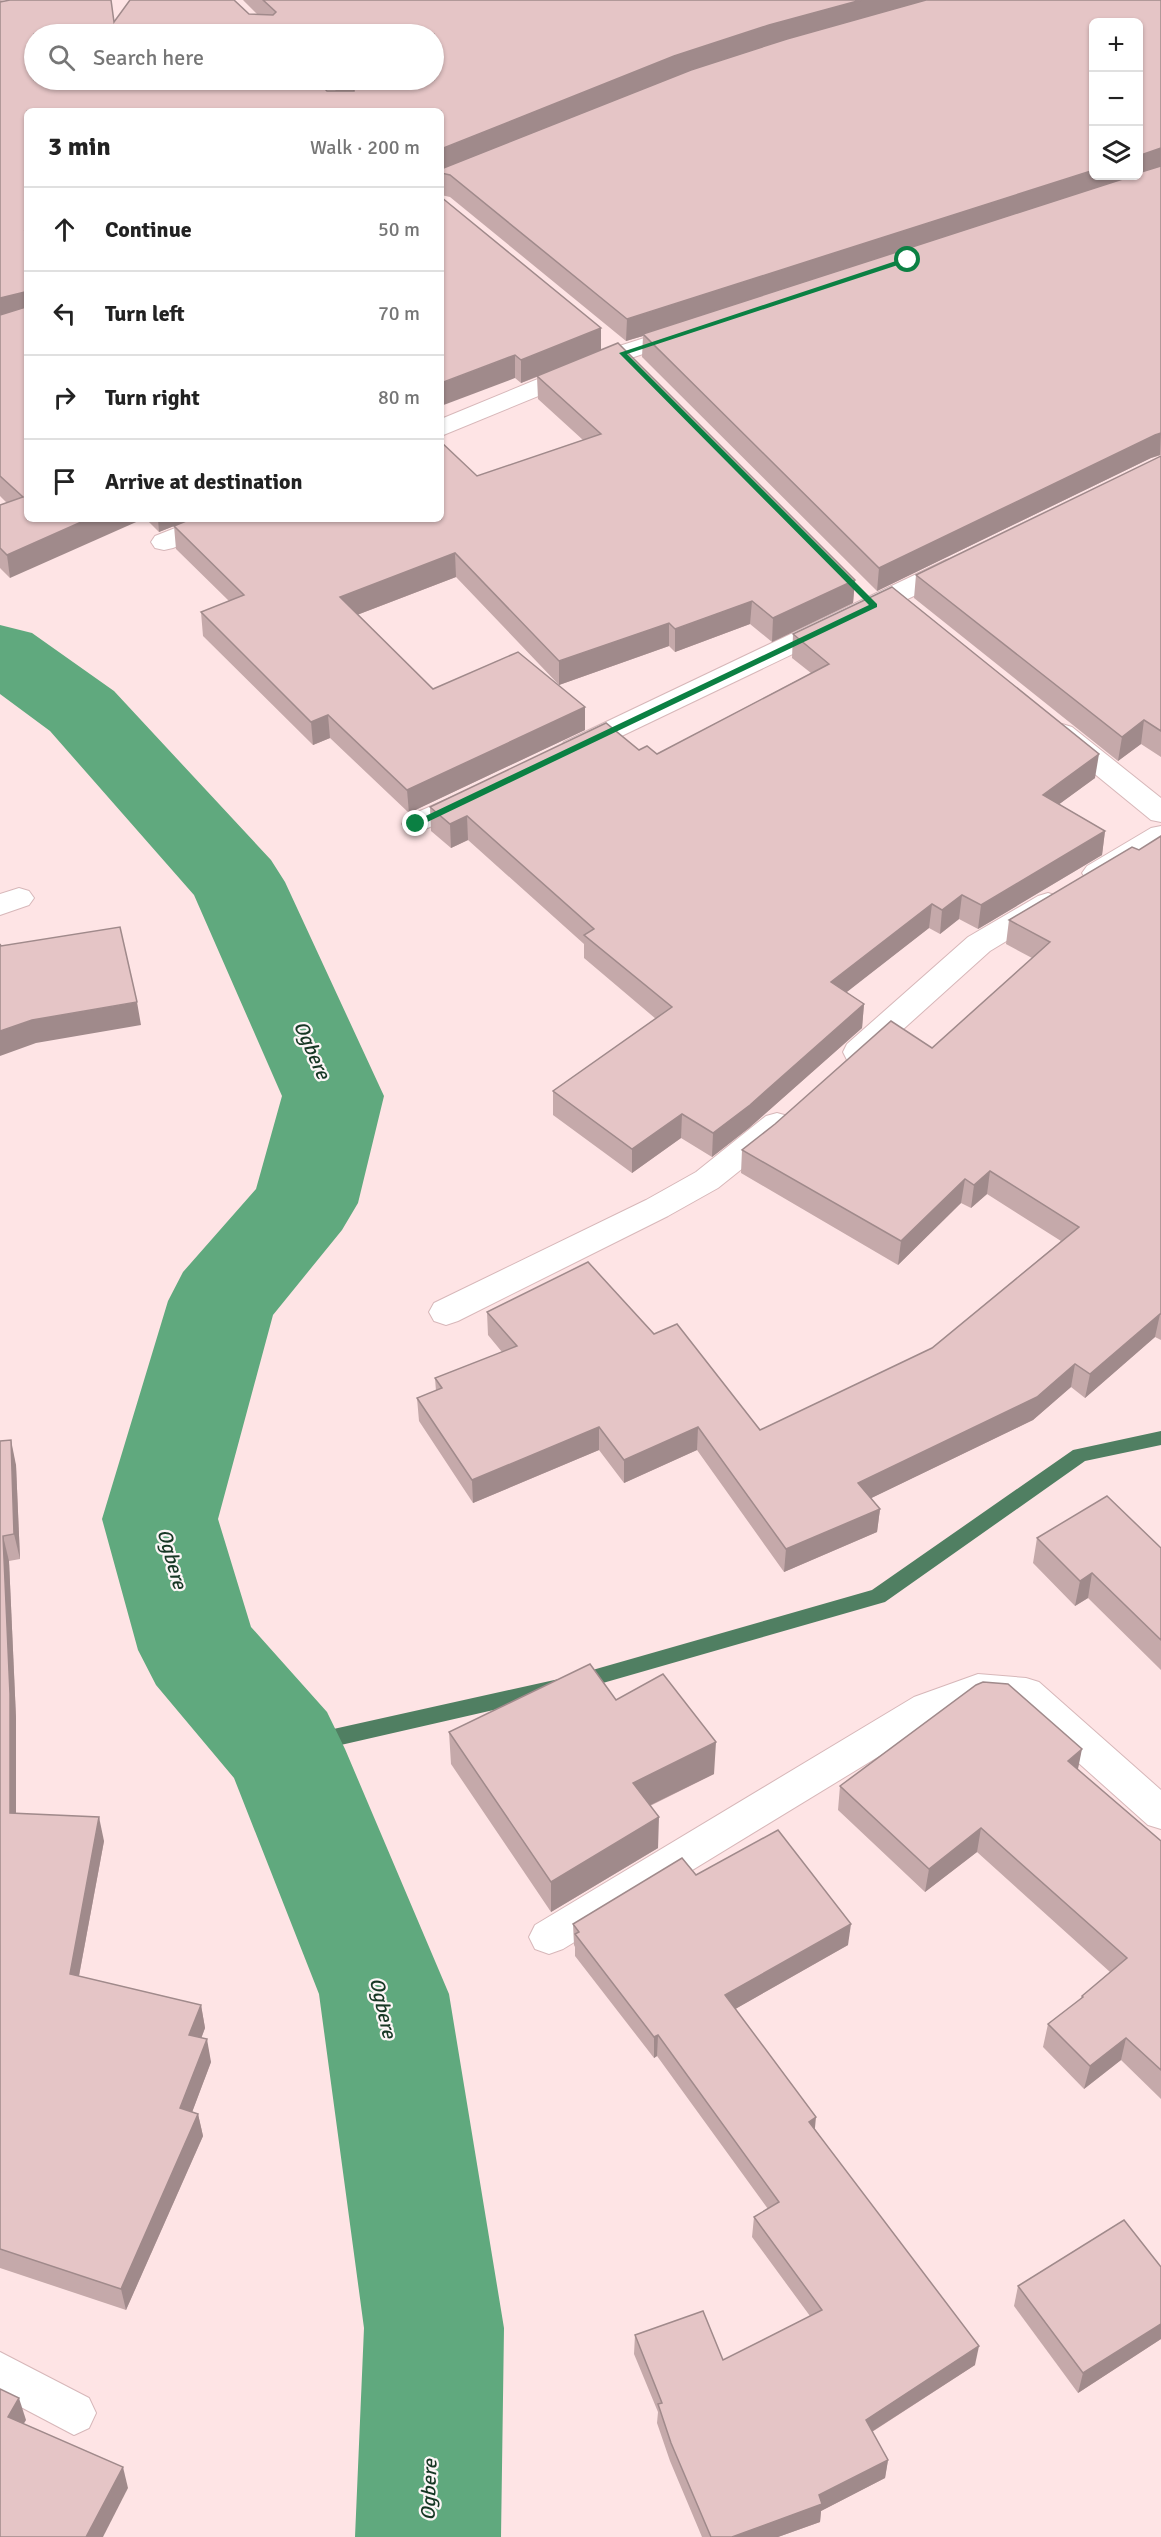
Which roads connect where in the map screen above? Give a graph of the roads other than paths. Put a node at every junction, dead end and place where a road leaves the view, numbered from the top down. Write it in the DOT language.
graph roads {
  1 [pos="710,324"];
  2 [pos="444,427"];
  3 [pos="213,522"];
  4 [pos="164,542"];
  5 [pos="975,556"];
  6 [pos="1041,716"];
  7 [pos="554,758"];
  8 [pos="490,788"];
  9 [pos="1161,813"];
  10 [pos="416,824"];
  11 [pos="1161,835"];
  12 [pos="839,1068"];
  13 [pos="796,1107"];
  14 [pos="446,1312"];
  15 [pos="1161,1813"];
  16 [pos="549,1937"];
  17 [pos="0,2373"];
  18 [pos="74,2414"];
  1 -- 2 [label="street"];
  3 -- 4 [label="street"];
  5 -- 7 [label="street"];
  6 -- 9 [label="street"];
  8 -- 10 [label="street"];
  11 -- 12 [label="street"];
  13 -- 14 [label="street"];
  15 -- 16 [label="street"];
  17 -- 18 [label="street"];
}
